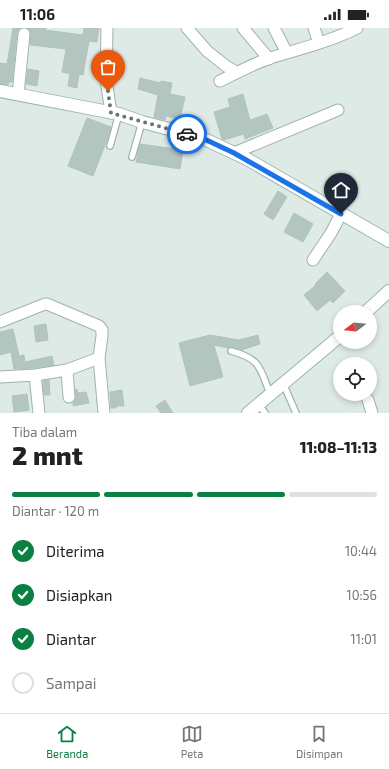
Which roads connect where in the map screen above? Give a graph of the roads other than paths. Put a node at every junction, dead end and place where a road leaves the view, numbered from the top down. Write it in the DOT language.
graph roads {
  1 [pos="107,28"];
  2 [pos="187,28"];
  3 [pos="244,28"];
  4 [pos="274,28"];
  5 [pos="314,28"];
  6 [pos="357,28"];
  7 [pos="24,34"];
  8 [pos="319,43"];
  9 [pos="287,54"];
  10 [pos="269,59"];
  11 [pos="236,72"];
  12 [pos="220,81"];
  13 [pos="0,91"];
  14 [pos="18,94"];
  15 [pos="338,110"];
  16 [pos="115,114"];
  17 [pos="142,122"];
  18 [pos="110,146"];
  19 [pos="234,153"];
  20 [pos="132,157"];
  21 [pos="341,214"];
  22 [pos="389,241"];
  23 [pos="313,260"];
  24 [pos="389,291"];
  25 [pos="374,305"];
  26 [pos="0,322"];
  27 [pos="333,342"];
  28 [pos="231,352"];
  29 [pos="99,358"];
  30 [pos="67,370"];
  31 [pos="35,375"];
  32 [pos="0,377"];
  33 [pos="283,383"];
  34 [pos="270,394"];
  35 [pos="69,397"];
  36 [pos="368,401"];
  37 [pos="262,409"];
  38 [pos="39,413"];
  39 [pos="104,413"];
  40 [pos="248,413"];
  41 [pos="296,413"];
  42 [pos="372,413"];
  1 -- 16 [label="street"];
  2 -- 11 [label="street"];
  3 -- 10 [label="street"];
  4 -- 9 [label="street"];
  5 -- 8 [label="street"];
  6 -- 8 [label="street"];
  7 -- 14 [label="street"];
  8 -- 9 [label="street"];
  9 -- 10 [label="street"];
  10 -- 11 [label="street"];
  11 -- 12 [label="street"];
  13 -- 14 [label="street"];
  14 -- 16 [label="street"];
  15 -- 19 [label="street"];
  16 -- 17 [label="street"];
  16 -- 18 [label="lane"];
  17 -- 19 [label="street"];
  17 -- 20 [label="lane"];
  19 -- 21 [label="street"];
  21 -- 22 [label="street"];
  21 -- 23 [label="street"];
  24 -- 25 [label="street"];
  26 -- 29 [label="street"];
  27 -- 33 [label="street"];
  28 -- 34 [label="lane"];
  29 -- 30 [label="street"];
  29 -- 39 [label="street"];
  30 -- 31 [label="street"];
  30 -- 35 [label="street"];
  31 -- 32 [label="street"];
  31 -- 38 [label="street"];
  33 -- 34 [label="street"];
  33 -- 41 [label="lane"];
  34 -- 37 [label="street"];
  36 -- 42 [label="street"];
  37 -- 40 [label="street"];
}
